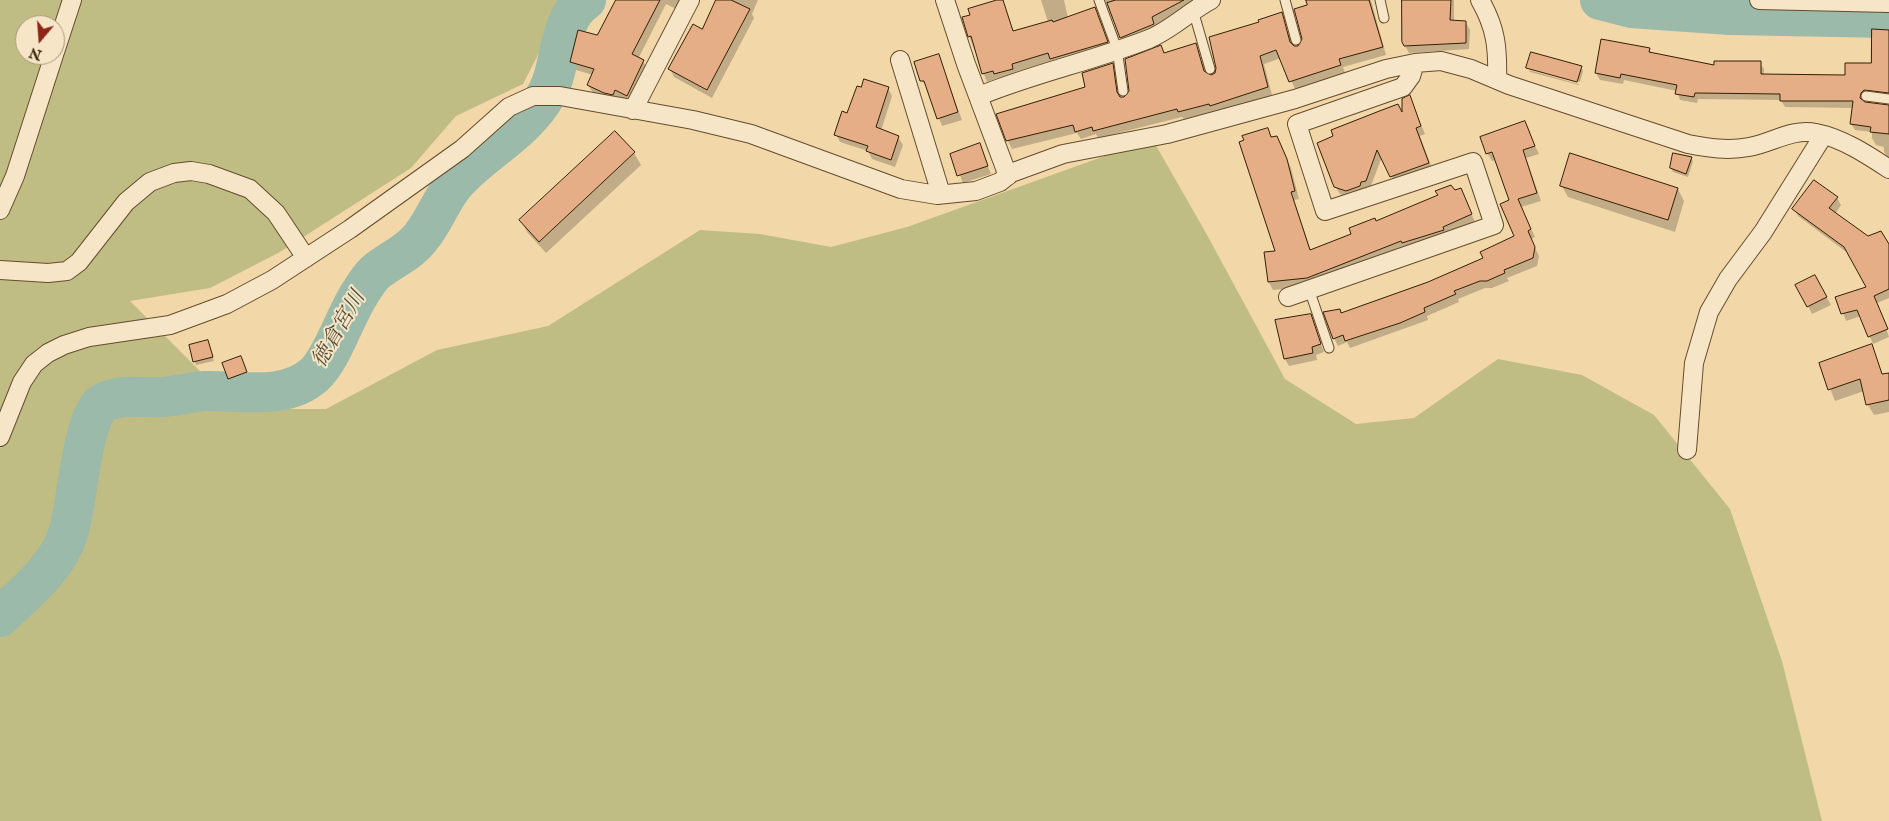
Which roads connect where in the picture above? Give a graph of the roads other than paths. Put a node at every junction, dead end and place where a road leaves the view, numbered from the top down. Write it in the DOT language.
graph roads {
  1 [pos="72,0"];
  2 [pos="690,0"];
  3 [pos="945,0"];
  4 [pos="1099,0"];
  5 [pos="1211,0"];
  6 [pos="1285,0"];
  7 [pos="1380,0"];
  8 [pos="1480,0"];
  9 [pos="1759,0"];
  10 [pos="1826,1"];
  11 [pos="1889,3"];
  12 [pos="1193,10"];
  13 [pos="1384,18"];
  14 [pos="65,21"];
  15 [pos="1296,40"];
  16 [pos="1118,49"];
  17 [pos="900,60"];
  18 [pos="1415,63"];
  19 [pos="50,65"];
  20 [pos="1210,69"];
  21 [pos="1497,80"];
  22 [pos="1123,91"];
  23 [pos="979,96"];
  24 [pos="1866,96"];
  25 [pos="1889,99"];
  26 [pos="633,110"];
  27 [pos="1823,136"];
  28 [pos="1889,169"];
  29 [pos="1008,176"];
  30 [pos="941,194"];
  31 [pos="0,210"];
  32 [pos="306,258"];
  33 [pos="0,270"];
  34 [pos="1309,289"];
  35 [pos="1288,297"];
  36 [pos="1329,348"];
  37 [pos="0,438"];
  38 [pos="1686,450"];
  1 -- 14 [label="street"];
  2 -- 26 [label="street"];
  3 -- 23 [label="street"];
  4 -- 16 [label="lane"];
  5 -- 12 [label="street"];
  6 -- 15 [label="lane"];
  7 -- 13 [label="lane"];
  8 -- 21 [label="street"];
  9 -- 10 [label="street"];
  10 -- 11 [label="street"];
  12 -- 16 [label="street"];
  12 -- 20 [label="lane"];
  16 -- 22 [label="lane"];
  16 -- 23 [label="street"];
  17 -- 30 [label="street"];
  18 -- 21 [label="street"];
  18 -- 29 [label="street"];
  18 -- 34 [label="street"];
  19 -- 31 [label="street"];
  21 -- 27 [label="street"];
  23 -- 29 [label="street"];
  24 -- 25 [label="lane"];
  26 -- 30 [label="street"];
  26 -- 32 [label="street"];
  27 -- 28 [label="street"];
  27 -- 38 [label="street"];
  29 -- 30 [label="street"];
  32 -- 33 [label="street"];
  32 -- 37 [label="street"];
  34 -- 35 [label="street"];
  34 -- 36 [label="lane"];
}
